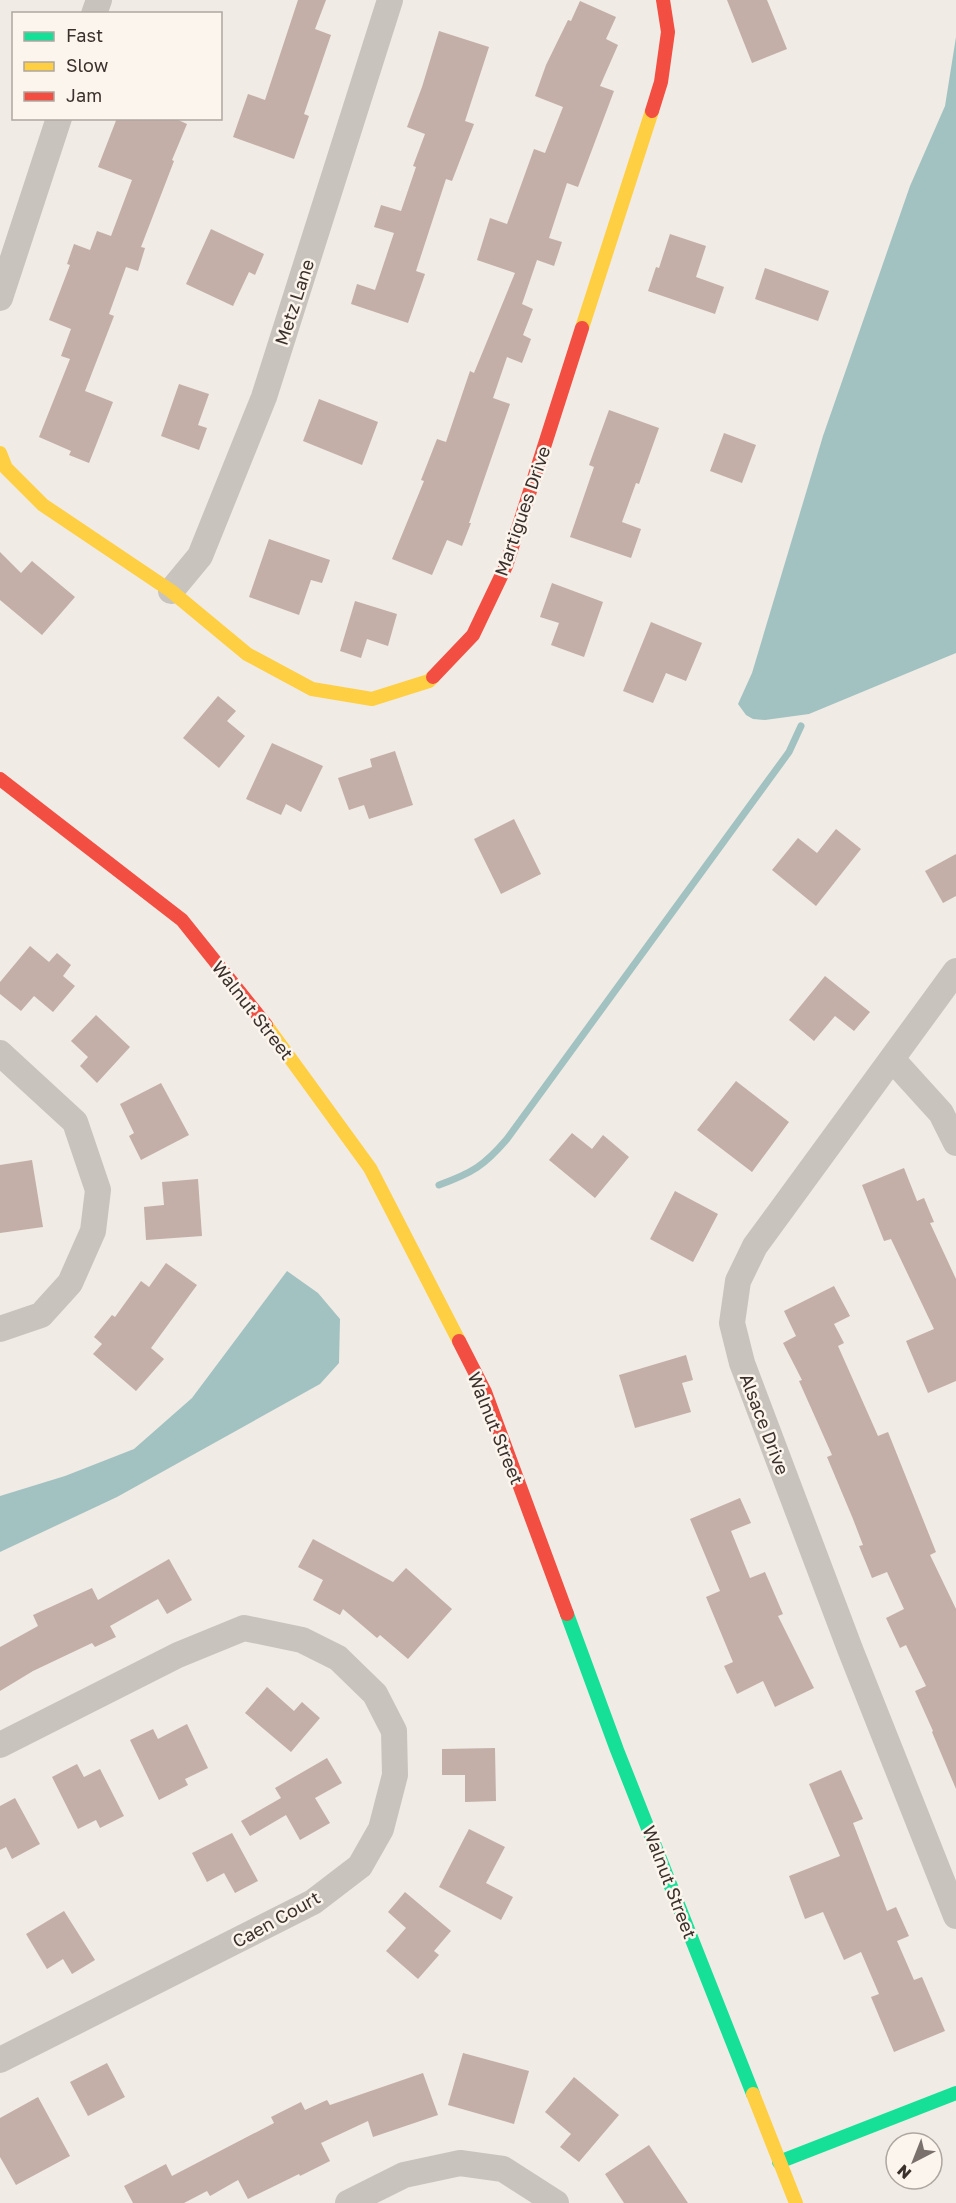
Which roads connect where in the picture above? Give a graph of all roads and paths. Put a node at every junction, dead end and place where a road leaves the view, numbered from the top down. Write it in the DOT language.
graph roads {
  1 [pos="390,0"];
  2 [pos="663,0"];
  3 [pos="58,120"];
  4 [pos="0,298"];
  5 [pos="0,453"];
  6 [pos="171,591"];
  7 [pos="0,779"];
  8 [pos="956,970"];
  9 [pos="0,1053"];
  10 [pos="892,1059"];
  11 [pos="956,1143"];
  12 [pos="0,1329"];
  13 [pos="0,1745"];
  14 [pos="956,1916"];
  15 [pos="0,2060"];
  16 [pos="956,2093"];
  17 [pos="779,2162"];
  18 [pos="348,2203"];
  19 [pos="556,2203"];
  20 [pos="796,2203"];
  1 -- 6 [label="street, Metz Lane"];
  2 -- 6 [label="street, Martigues Drive"];
  3 -- 4 [label="street"];
  5 -- 6 [label="street, Martigues Drive"];
  7 -- 17 [label="street, Walnut Street"];
  8 -- 10 [label="street, Alsace Drive"];
  9 -- 12 [label="street"];
  10 -- 11 [label="street"];
  10 -- 14 [label="street, Alsace Drive"];
  13 -- 15 [label="street, Caen Court"];
  16 -- 17 [label="street"];
  17 -- 20 [label="street, Walnut Street"];
  18 -- 19 [label="street"];
}
